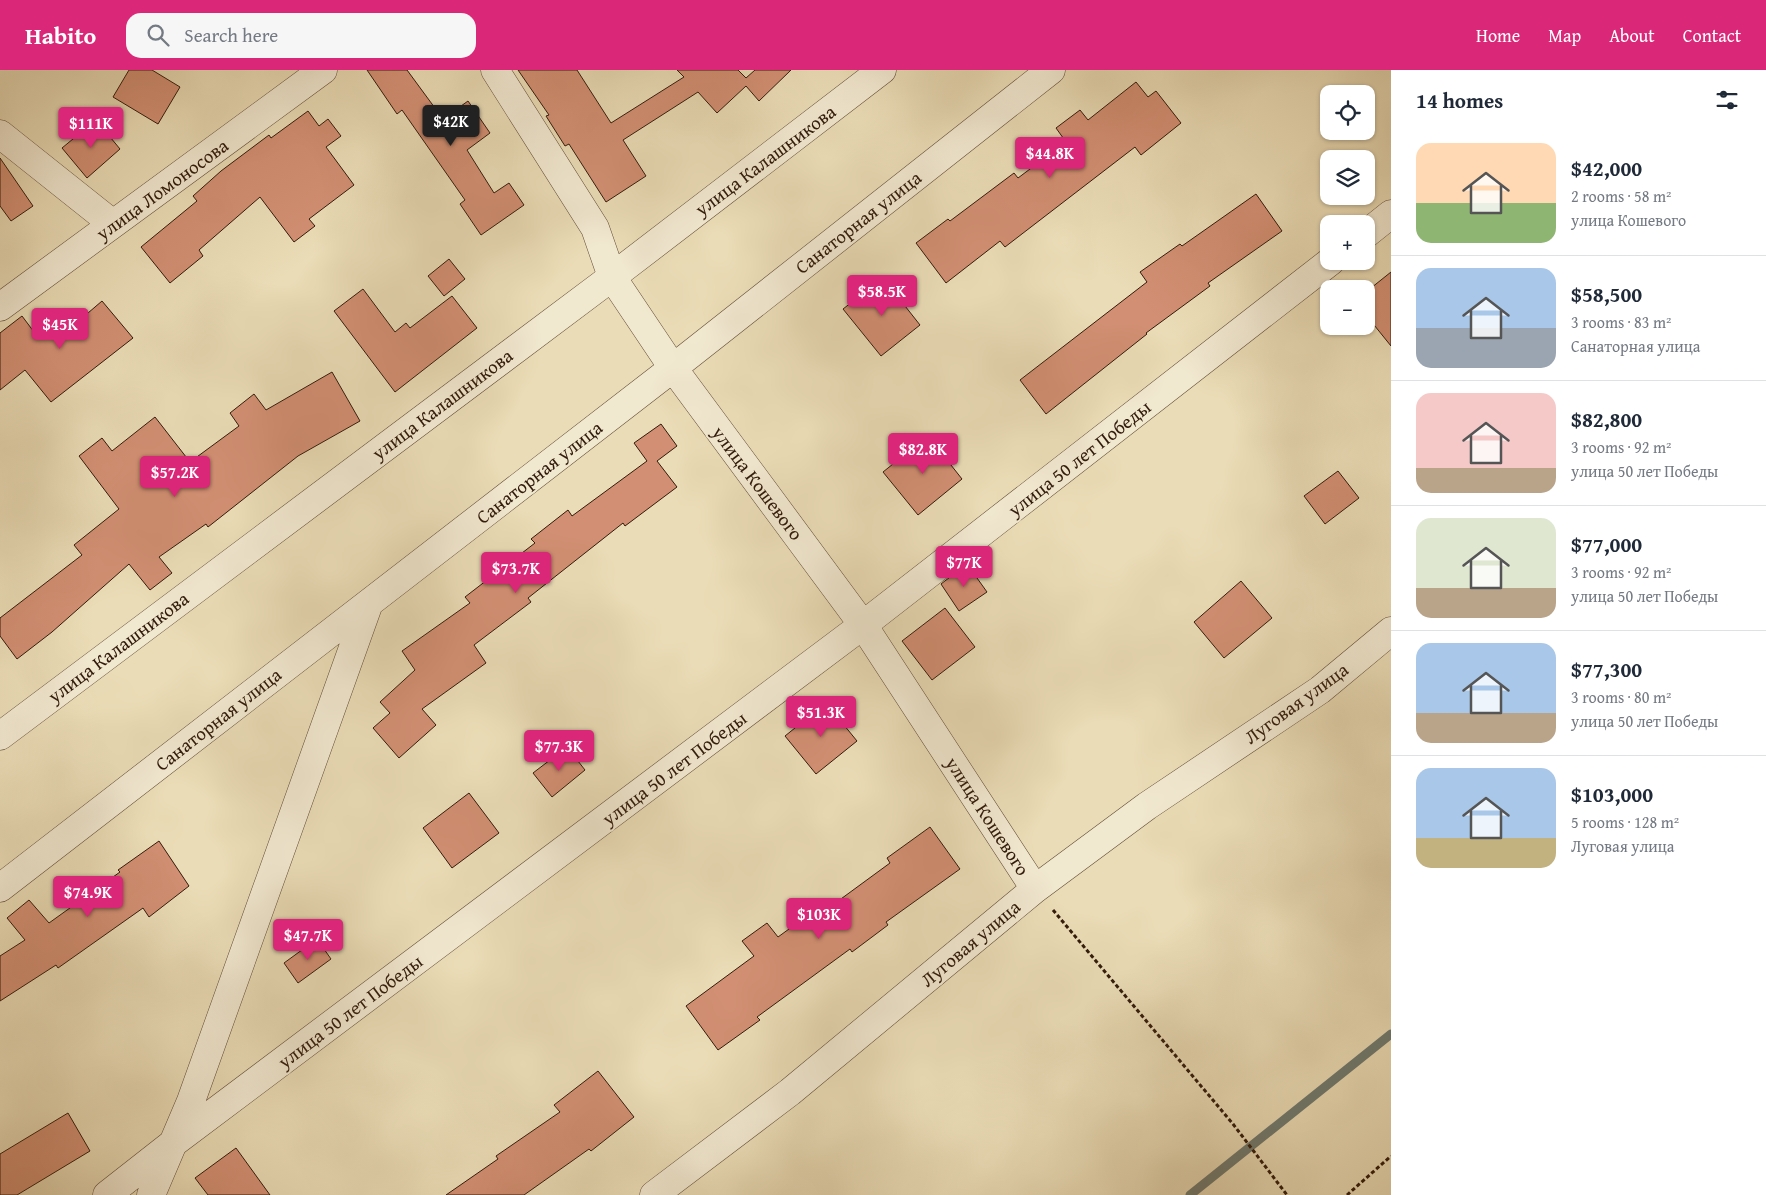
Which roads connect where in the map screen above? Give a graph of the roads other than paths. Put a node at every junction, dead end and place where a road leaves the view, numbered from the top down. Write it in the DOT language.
graph roads {
  1 [pos="323,70"];
  2 [pos="495,70"];
  3 [pos="882,70"];
  4 [pos="1050,70"];
  5 [pos="0,134"];
  6 [pos="1391,214"];
  7 [pos="113,224"];
  8 [pos="1375,227"];
  9 [pos="1320,270"];
  10 [pos="612,277"];
  11 [pos="0,307"];
  12 [pos="673,368"];
  13 [pos="369,603"];
  14 [pos="863,625"];
  15 [pos="1391,630"];
  16 [pos="0,736"];
  17 [pos="0,888"];
  18 [pos="1035,889"];
  19 [pos="172,1144"];
  20 [pos="107,1195"];
  21 [pos="151,1195"];
  22 [pos="654,1195"];
  1 -- 7 [label="street, улица Ломоносова"];
  2 -- 10 [label="street, улица Кошевого"];
  3 -- 10 [label="street, улица Калашникова"];
  4 -- 12 [label="street, Санаторная улица"];
  5 -- 7 [label="street"];
  6 -- 8 [label="street"];
  7 -- 11 [label="street, улица Ломоносова"];
  9 -- 14 [label="street, улица 50 лет Победы"];
  10 -- 12 [label="street, улица Кошевого"];
  10 -- 16 [label="street, улица Калашникова"];
  12 -- 13 [label="street, Санаторная улица"];
  12 -- 14 [label="street, улица Кошевого"];
  13 -- 17 [label="street, Санаторная улица"];
  13 -- 19 [label="street"];
  14 -- 18 [label="street, улица Кошевого"];
  14 -- 19 [label="street, улица 50 лет Победы"];
  15 -- 18 [label="street, Луговая улица"];
  18 -- 22 [label="street, Луговая улица"];
  19 -- 20 [label="street, улица 50 лет Победы"];
  19 -- 21 [label="street"];
}
